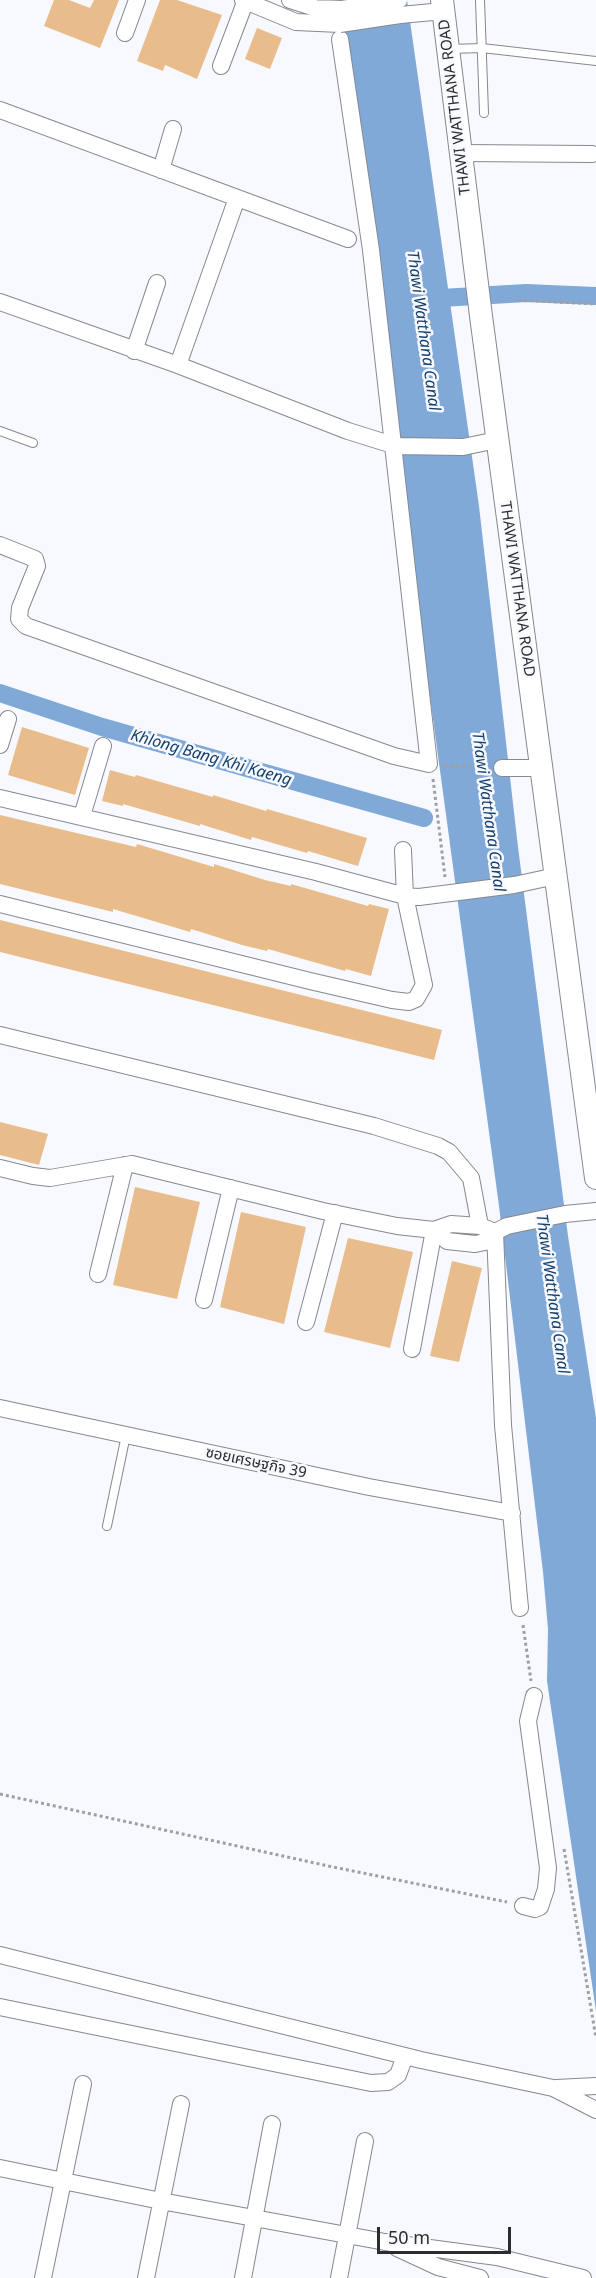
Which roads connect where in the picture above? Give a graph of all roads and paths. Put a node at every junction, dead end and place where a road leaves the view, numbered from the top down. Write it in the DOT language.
graph roads {
  1 [pos="137,0"];
  2 [pos="245,0"];
  3 [pos="290,0"];
  4 [pos="480,0"];
  5 [pos="400,5"];
  6 [pos="443,5"];
  7 [pos="341,24"];
  8 [pos="125,33"];
  9 [pos="482,48"];
  10 [pos="447,49"];
  11 [pos="596,61"];
  12 [pos="221,66"];
  13 [pos="0,110"];
  14 [pos="484,113"];
  15 [pos="173,129"];
  16 [pos="460,153"];
  17 [pos="592,154"];
  18 [pos="161,170"];
  19 [pos="237,198"];
  20 [pos="348,239"];
  21 [pos="157,283"];
  22 [pos="518,300"];
  23 [pos="0,302"];
  24 [pos="596,304"];
  25 [pos="134,351"];
  26 [pos="178,365"];
  27 [pos="0,431"];
  28 [pos="497,440"];
  29 [pos="33,443"];
  30 [pos="395,445"];
  31 [pos="0,545"];
  32 [pos="8,719"];
  33 [pos="0,745"];
  34 [pos="103,746"];
  35 [pos="434,765"];
  36 [pos="502,768"];
  37 [pos="541,768"];
  38 [pos="0,798"];
  39 [pos="82,816"];
  40 [pos="403,850"];
  41 [pos="556,876"];
  42 [pos="451,892"];
  43 [pos="405,896"];
  44 [pos="0,904"];
  45 [pos="0,1035"];
  46 [pos="125,1164"];
  47 [pos="0,1168"];
  48 [pos="596,1178"];
  49 [pos="231,1188"];
  50 [pos="596,1211"];
  51 [pos="335,1213"];
  52 [pos="494,1228"];
  53 [pos="434,1230"];
  54 [pos="98,1274"];
  55 [pos="204,1300"];
  56 [pos="306,1322"];
  57 [pos="412,1349"];
  58 [pos="0,1408"];
  59 [pos="126,1435"];
  60 [pos="512,1514"];
  61 [pos="107,1526"];
  62 [pos="520,1608"];
  63 [pos="534,1696"];
  64 [pos="0,1794"];
  65 [pos="523,1906"];
  66 [pos="0,1955"];
  67 [pos="0,2007"];
  68 [pos="405,2056"];
  69 [pos="83,2084"];
  70 [pos="593,2087"];
  71 [pos="553,2088"];
  72 [pos="181,2104"];
  73 [pos="596,2110"];
  74 [pos="272,2124"];
  75 [pos="365,2141"];
  76 [pos="0,2168"];
  77 [pos="65,2181"];
  78 [pos="161,2201"];
  79 [pos="255,2218"];
  80 [pos="347,2235"];
  81 [pos="385,2242"];
  82 [pos="443,2249"];
  83 [pos="436,2273"];
  84 [pos="43,2278"];
  85 [pos="146,2278"];
  86 [pos="243,2278"];
  87 [pos="339,2278"];
  88 [pos="480,2278"];
  89 [pos="583,2278"];
  1 -- 8 [label="street"];
  2 -- 7 [label="street"];
  2 -- 12 [label="street"];
  3 -- 7 [label="street"];
  4 -- 9 [label="lane"];
  5 -- 6 [label="street"];
  5 -- 7 [label="street, bridge"];
  6 -- 10 [label="main road, THAWI WATTHANA ROAD"];
  7 -- 30 [label="street"];
  9 -- 10 [label="lane"];
  9 -- 11 [label="lane"];
  9 -- 14 [label="lane"];
  10 -- 16 [label="main road, THAWI WATTHANA ROAD"];
  13 -- 18 [label="street"];
  15 -- 18 [label="street"];
  16 -- 17 [label="street"];
  16 -- 28 [label="main road, THAWI WATTHANA ROAD"];
  18 -- 19 [label="street"];
  19 -- 20 [label="street"];
  19 -- 26 [label="street"];
  21 -- 25 [label="street"];
  22 -- 24 [label="path"];
  23 -- 25 [label="street"];
  25 -- 26 [label="street"];
  26 -- 30 [label="street"];
  27 -- 29 [label="lane"];
  28 -- 30 [label="street"];
  28 -- 37 [label="main road, THAWI WATTHANA ROAD"];
  30 -- 35 [label="street"];
  31 -- 35 [label="street"];
  32 -- 33 [label="street"];
  34 -- 39 [label="street"];
  35 -- 36 [label="path"];
  35 -- 42 [label="path"];
  36 -- 37 [label="street"];
  37 -- 41 [label="main road, THAWI WATTHANA ROAD"];
  38 -- 39 [label="street"];
  39 -- 43 [label="street"];
  40 -- 43 [label="street"];
  41 -- 42 [label="street"];
  41 -- 48 [label="main road, THAWI WATTHANA ROAD"];
  42 -- 43 [label="street"];
  43 -- 44 [label="street"];
  45 -- 52 [label="street"];
  46 -- 47 [label="street"];
  46 -- 49 [label="street"];
  46 -- 54 [label="street"];
  49 -- 51 [label="street"];
  49 -- 55 [label="street"];
  50 -- 52 [label="street"];
  51 -- 53 [label="street"];
  51 -- 56 [label="street"];
  52 -- 53 [label="street"];
  52 -- 60 [label="street"];
  53 -- 57 [label="street"];
  58 -- 59 [label="street, ซอยเศรษฐกิจ 39"];
  59 -- 60 [label="street, ซอยเศรษฐกิจ 39"];
  59 -- 61 [label="lane"];
  60 -- 62 [label="street"];
  63 -- 65 [label="street"];
  64 -- 65 [label="path"];
  66 -- 68 [label="street"];
  67 -- 68 [label="street"];
  68 -- 71 [label="street"];
  69 -- 77 [label="street"];
  70 -- 71 [label="street"];
  71 -- 73 [label="street"];
  72 -- 78 [label="street"];
  74 -- 79 [label="street"];
  75 -- 80 [label="street"];
  76 -- 77 [label="street"];
  77 -- 78 [label="street"];
  77 -- 84 [label="street"];
  78 -- 79 [label="street"];
  78 -- 85 [label="street"];
  79 -- 80 [label="street"];
  79 -- 86 [label="street"];
  80 -- 81 [label="street"];
  80 -- 87 [label="street"];
  81 -- 82 [label="street"];
  81 -- 83 [label="street"];
  82 -- 83 [label="street"];
  82 -- 89 [label="street"];
  83 -- 88 [label="street"];
}
